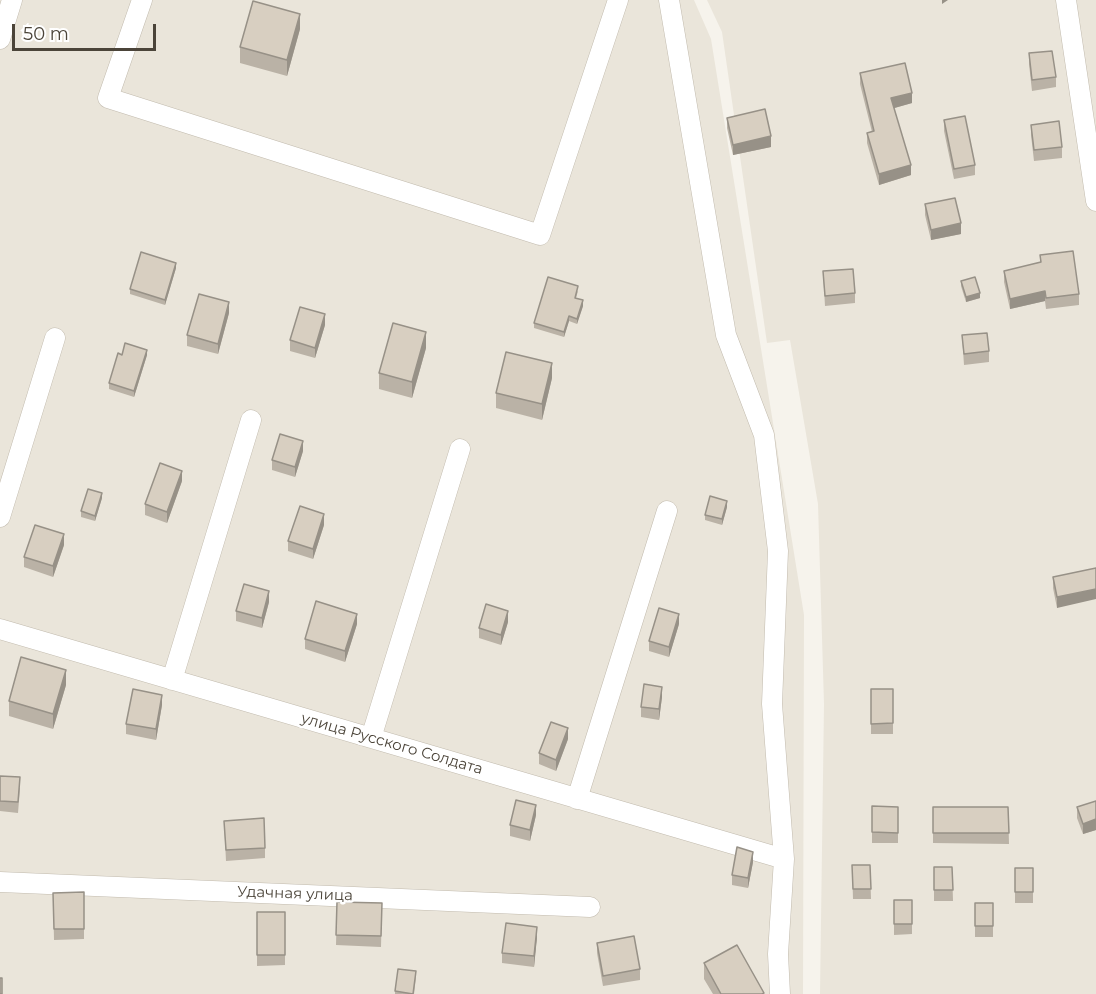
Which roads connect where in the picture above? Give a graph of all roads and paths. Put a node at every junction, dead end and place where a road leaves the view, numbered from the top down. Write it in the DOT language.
graph roads {
  1 [pos="12,0"];
  2 [pos="142,0"];
  3 [pos="618,0"];
  4 [pos="669,0"];
  5 [pos="1065,0"];
  6 [pos="0,39"];
  7 [pos="1096,201"];
  8 [pos="55,338"];
  9 [pos="251,420"];
  10 [pos="460,449"];
  11 [pos="667,511"];
  12 [pos="0,517"];
  13 [pos="0,629"];
  14 [pos="172,680"];
  15 [pos="371,738"];
  16 [pos="577,799"];
  17 [pos="784,859"];
  18 [pos="0,882"];
  19 [pos="590,907"];
  20 [pos="780,994"];
  1 -- 6 [label="street"];
  2 -- 3 [label="street"];
  4 -- 17 [label="street"];
  5 -- 7 [label="street"];
  8 -- 12 [label="street"];
  9 -- 14 [label="street"];
  10 -- 15 [label="street"];
  11 -- 16 [label="street"];
  13 -- 14 [label="street, улица Русского Солдата"];
  14 -- 15 [label="street, улица Русского Солдата"];
  15 -- 16 [label="street, улица Русского Солдата"];
  16 -- 17 [label="street, улица Русского Солдата"];
  17 -- 20 [label="street"];
  18 -- 19 [label="street, Удачная улица"];
}
